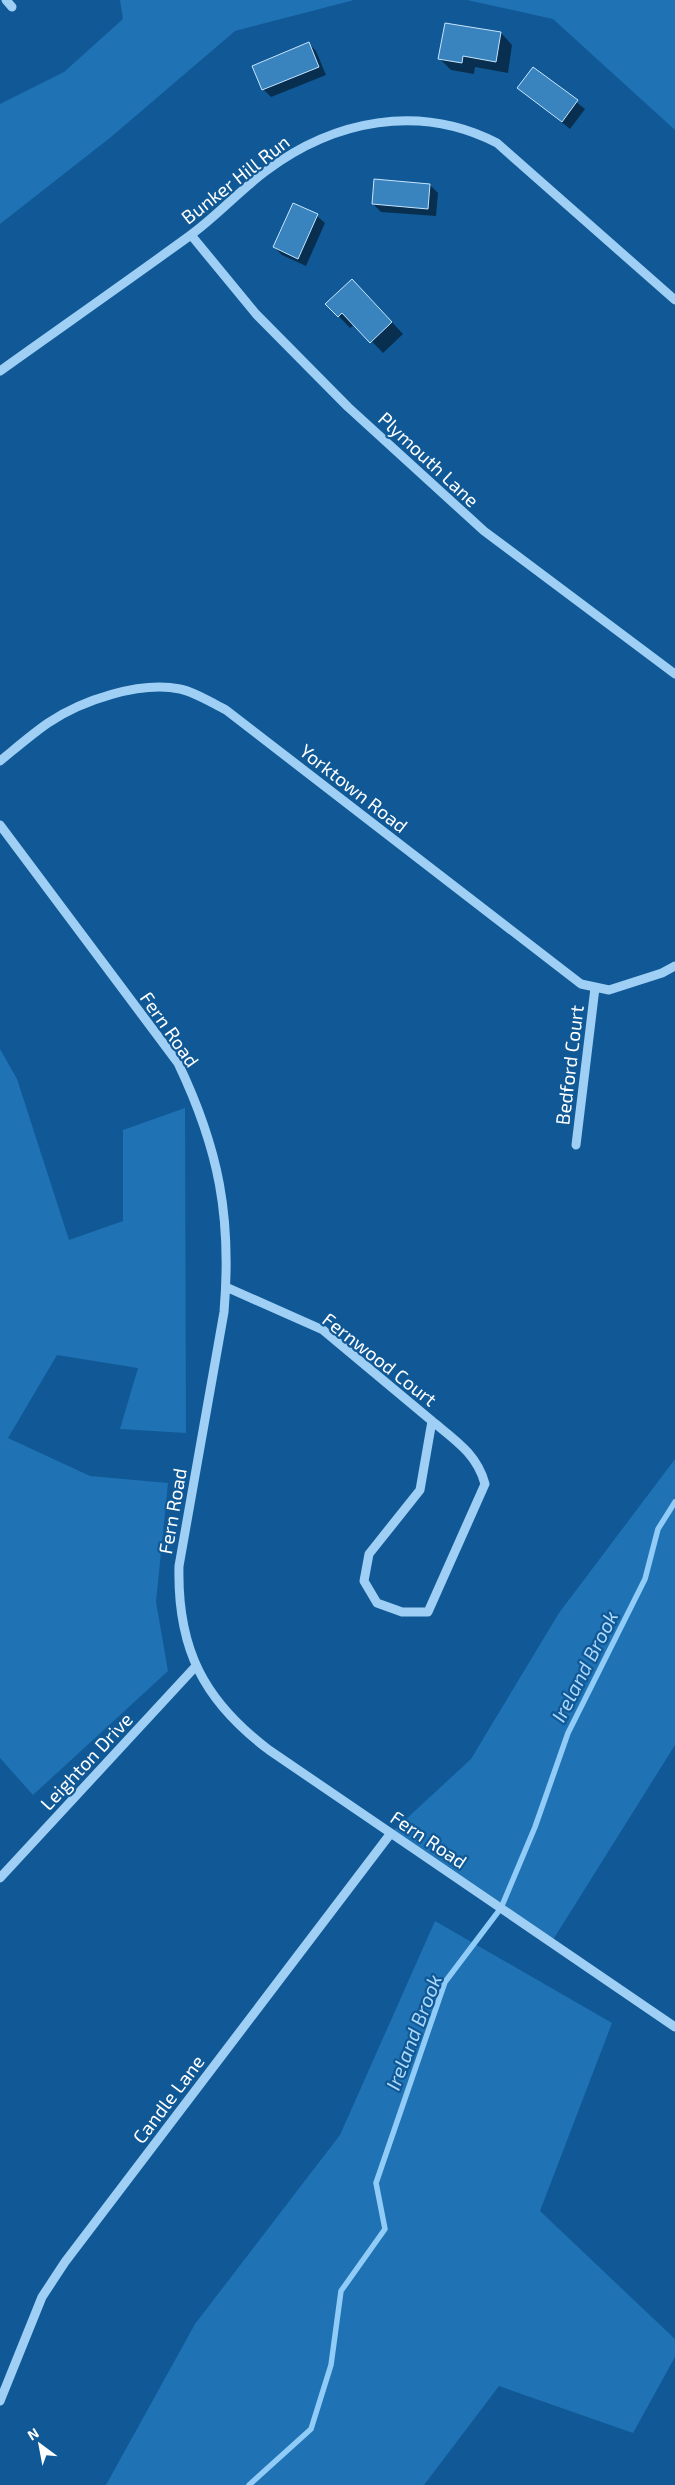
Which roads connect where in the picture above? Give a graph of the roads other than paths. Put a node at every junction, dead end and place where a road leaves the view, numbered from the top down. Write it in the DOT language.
graph roads {
  1 [pos="191,236"];
  2 [pos="675,300"];
  3 [pos="0,371"];
  4 [pos="675,674"];
  5 [pos="0,761"];
  6 [pos="0,825"];
  7 [pos="675,966"];
  8 [pos="595,988"];
  9 [pos="576,1145"];
  10 [pos="226,1286"];
  11 [pos="432,1421"];
  12 [pos="196,1666"];
  13 [pos="391,1833"];
  14 [pos="0,1878"];
  15 [pos="675,2027"];
  16 [pos="0,2401"];
  1 -- 2 [label="street, Bunker Hill Run"];
  1 -- 3 [label="street, Bunker Hill Run"];
  1 -- 4 [label="street, Plymouth Lane"];
  5 -- 8 [label="street, Yorktown Road"];
  6 -- 10 [label="street, Fern Road"];
  7 -- 8 [label="street, Yorktown Road"];
  8 -- 9 [label="street, Bedford Court"];
  10 -- 11 [label="street, Fernwood Court"];
  10 -- 12 [label="street, Fern Road"];
  11 -- 11 [label="street, Fernwood Court"];
  12 -- 13 [label="street, Fern Road"];
  12 -- 14 [label="street, Leighton Drive"];
  13 -- 15 [label="street, Fern Road"];
  13 -- 16 [label="street, Candle Lane"];
}
